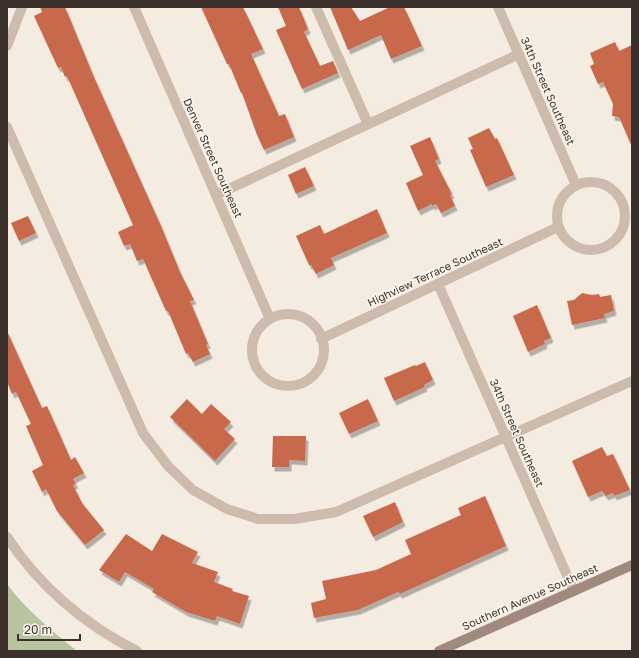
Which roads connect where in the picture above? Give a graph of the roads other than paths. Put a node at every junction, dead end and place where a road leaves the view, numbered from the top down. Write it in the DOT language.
graph roads {
  1 [pos="22,7"];
  2 [pos="134,7"];
  3 [pos="316,7"];
  4 [pos="498,7"];
  5 [pos="7,46"];
  6 [pos="519,54"];
  7 [pos="368,124"];
  8 [pos="7,127"];
  9 [pos="576,185"];
  10 [pos="216,195"];
  11 [pos="558,227"];
  12 [pos="438,284"];
  13 [pos="270,319"];
  14 [pos="322,338"];
  15 [pos="632,381"];
  16 [pos="505,437"];
  17 [pos="7,536"];
  18 [pos="632,565"];
  19 [pos="574,591"];
  20 [pos="137,651"];
  21 [pos="439,651"];
  1 -- 5 [label="street"];
  2 -- 10 [label="street, Denver Street Southeast"];
  3 -- 7 [label="street"];
  4 -- 6 [label="street, 34th Street Southeast"];
  6 -- 7 [label="street"];
  6 -- 9 [label="street, 34th Street Southeast"];
  7 -- 10 [label="street"];
  8 -- 16 [label="street"];
  9 -- 11 [label="street"];
  9 -- 11 [label="street"];
  10 -- 13 [label="street, Denver Street Southeast"];
  11 -- 12 [label="street, Highview Terrace Southeast"];
  12 -- 14 [label="street, Highview Terrace Southeast"];
  12 -- 16 [label="street, 34th Street Southeast"];
  13 -- 14 [label="street"];
  13 -- 14 [label="street"];
  15 -- 16 [label="street"];
  16 -- 19 [label="street, 34th Street Southeast"];
  17 -- 20 [label="street"];
  18 -- 19 [label="main road, Southern Avenue Southeast"];
  19 -- 21 [label="main road, Southern Avenue Southeast"];
}
